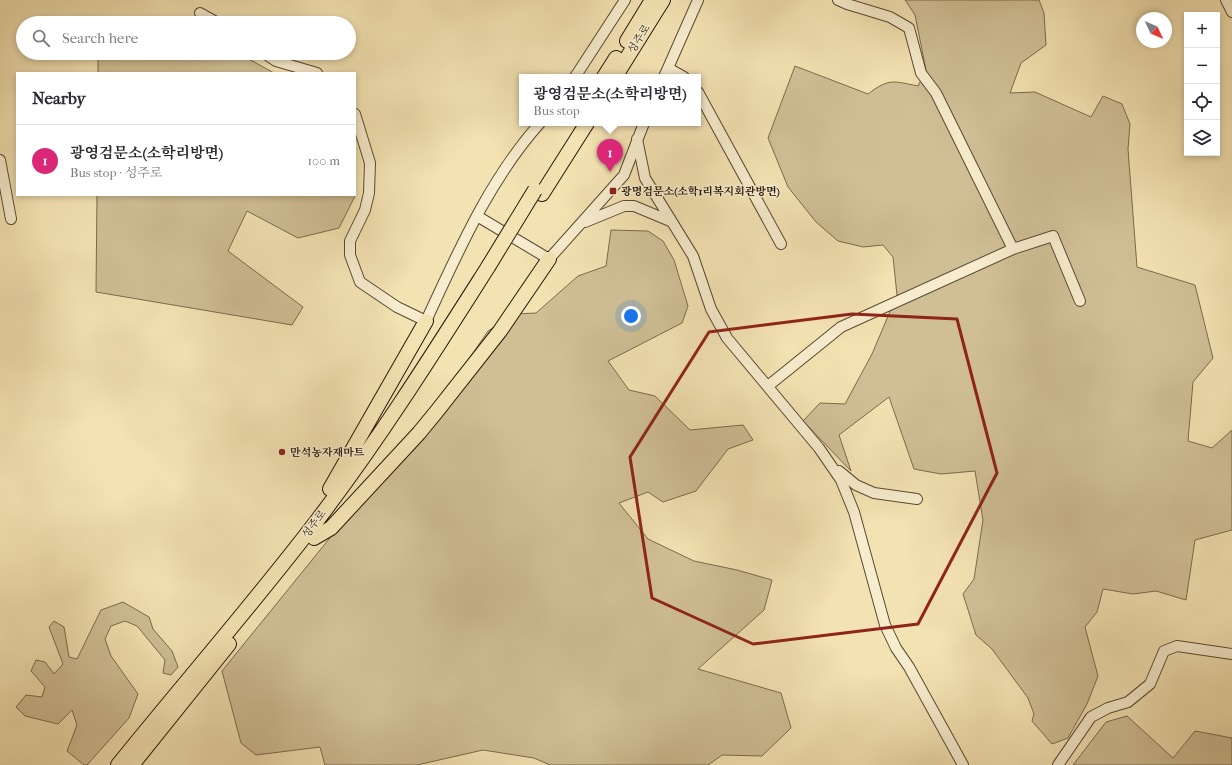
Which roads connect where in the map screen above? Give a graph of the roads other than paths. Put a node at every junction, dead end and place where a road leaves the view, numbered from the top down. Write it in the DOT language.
graph roads {
  1 [pos="625,0"];
  2 [pos="669,0"];
  3 [pos="698,0"];
  4 [pos="838,0"];
  5 [pos="1226,0"];
  6 [pos="658,3"];
  7 [pos="1232,12"];
  8 [pos="200,13"];
  9 [pos="205,16"];
  10 [pos="274,60"];
  11 [pos="314,72"];
  12 [pos="666,72"];
  13 [pos="577,74"];
  14 [pos="606,74"];
  15 [pos="617,74"];
  16 [pos="701,97"];
  17 [pos="356,117"];
  18 [pos="537,126"];
  19 [pos="574,126"];
  20 [pos="585,126"];
  21 [pos="643,126"];
  22 [pos="637,139"];
  23 [pos="0,160"];
  24 [pos="538,192"];
  25 [pos="477,216"];
  26 [pos="11,219"];
  27 [pos="670,220"];
  28 [pos="581,224"];
  29 [pos="781,244"];
  30 [pos="1013,249"];
  31 [pos="549,259"];
  32 [pos="491,268"];
  33 [pos="1080,301"];
  34 [pos="426,321"];
  35 [pos="768,386"];
  36 [pos="830,463"];
  37 [pos="917,499"];
  38 [pos="320,516"];
  39 [pos="314,538"];
  40 [pos="1232,654"];
  41 [pos="118,765"];
  42 [pos="132,765"];
  43 [pos="963,765"];
  44 [pos="1058,765"];
  1 -- 13 [label="street"];
  2 -- 6 [label="highway"];
  3 -- 12 [label="street"];
  4 -- 30 [label="street"];
  5 -- 7 [label="street"];
  6 -- 14 [label="highway, 성주로"];
  6 -- 15 [label="highway, 성주로"];
  8 -- 9 [label="street"];
  10 -- 11 [label="street"];
  16 -- 29 [label="street"];
  17 -- 34 [label="street"];
  18 -- 25 [label="street"];
  19 -- 24 [label="highway"];
  20 -- 24 [label="highway"];
  21 -- 22 [label="street"];
  22 -- 27 [label="street"];
  22 -- 28 [label="street"];
  23 -- 26 [label="street"];
  24 -- 32 [label="highway, bridge"];
  25 -- 31 [label="street"];
  25 -- 34 [label="street"];
  27 -- 28 [label="street"];
  27 -- 35 [label="street"];
  28 -- 31 [label="street"];
  30 -- 33 [label="street"];
  30 -- 35 [label="street"];
  31 -- 39 [label="highway"];
  32 -- 38 [label="highway, 성주로"];
  32 -- 39 [label="highway, 성주로"];
  34 -- 38 [label="highway"];
  35 -- 36 [label="street"];
  36 -- 37 [label="street"];
  36 -- 43 [label="street"];
  38 -- 41 [label="highway, 성주로"];
  39 -- 42 [label="highway, 성주로"];
  40 -- 44 [label="street"];
}
